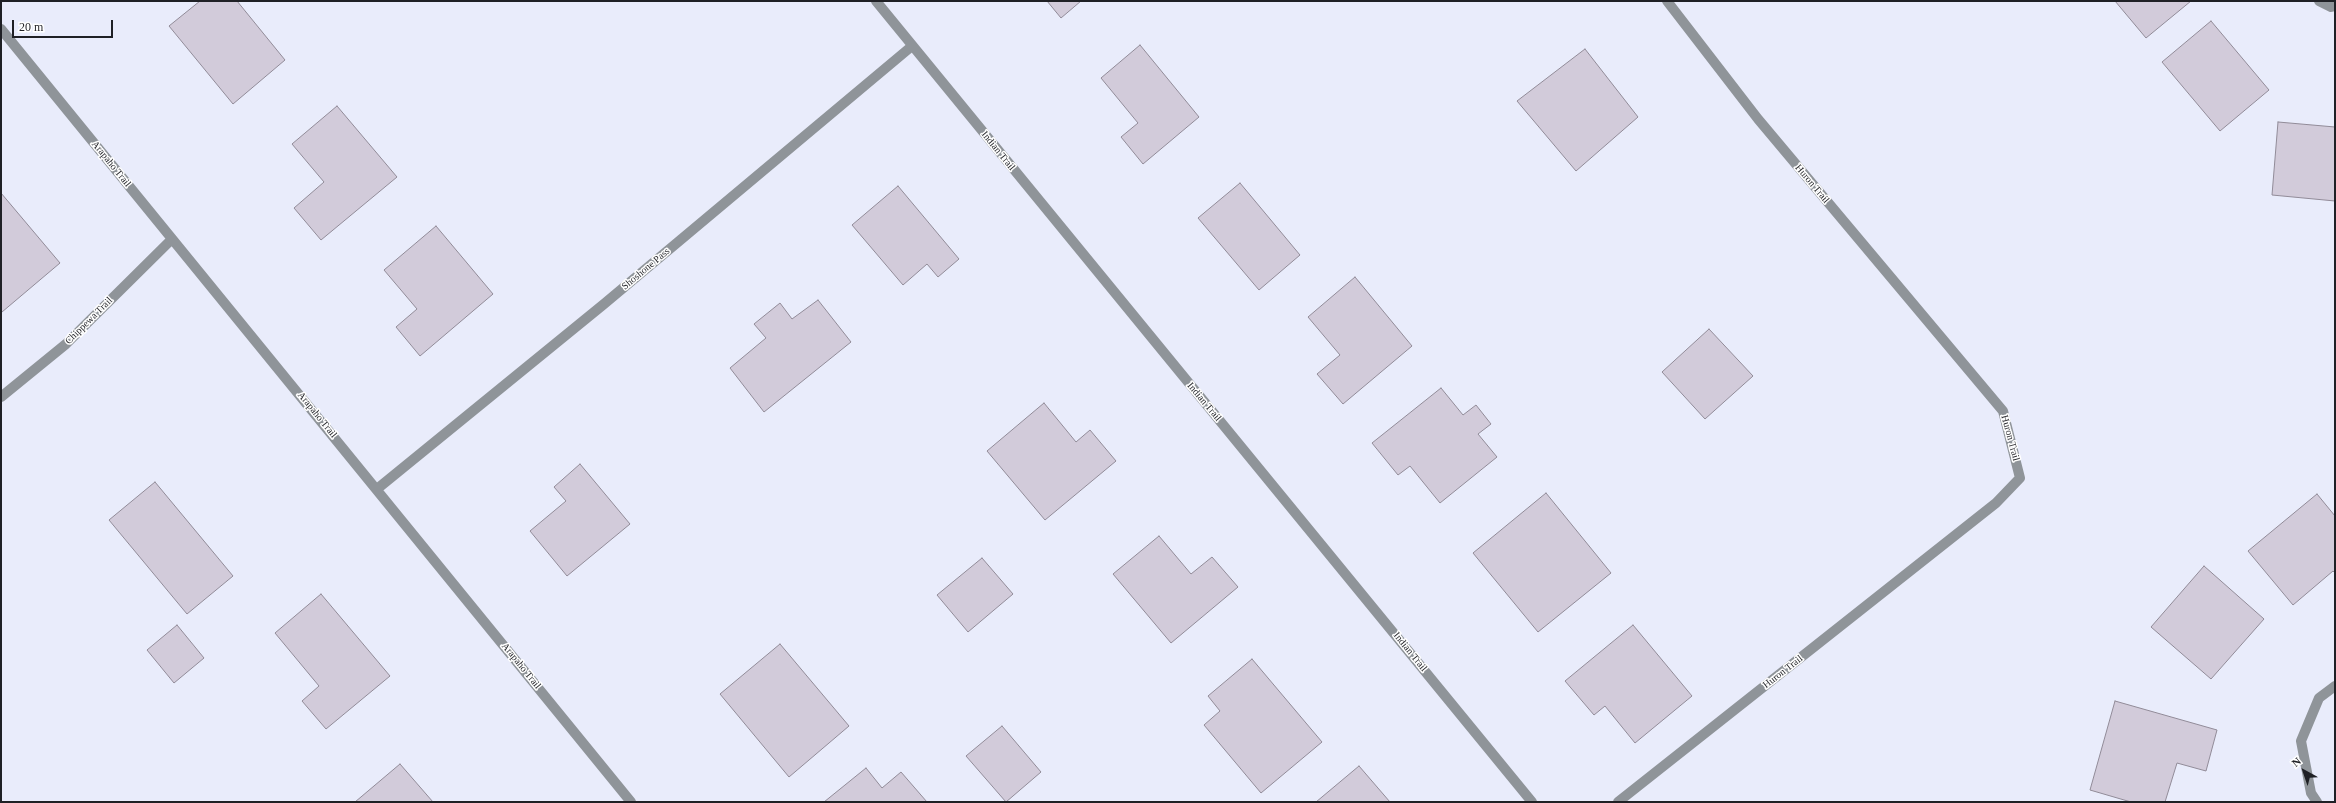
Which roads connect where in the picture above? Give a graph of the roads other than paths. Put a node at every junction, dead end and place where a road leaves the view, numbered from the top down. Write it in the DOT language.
graph roads {
  1 [pos="876,1"];
  2 [pos="1667,1"];
  3 [pos="2320,1"];
  4 [pos="2335,6"];
  5 [pos="1,29"];
  6 [pos="912,46"];
  7 [pos="172,238"];
  8 [pos="1,397"];
  9 [pos="377,489"];
  10 [pos="2335,686"];
  11 [pos="631,802"];
  12 [pos="1532,802"];
  13 [pos="1618,802"];
  14 [pos="2317,802"];
  1 -- 6 [label="street, Indian Trail"];
  2 -- 13 [label="street, Huron Trail"];
  3 -- 4 [label="street"];
  5 -- 7 [label="street, Arapaho Trail"];
  6 -- 9 [label="street, Shoshone Pass"];
  6 -- 12 [label="street, Indian Trail"];
  7 -- 8 [label="street, Chippewa Trail"];
  7 -- 9 [label="street, Arapaho Trail"];
  9 -- 11 [label="street, Arapaho Trail"];
  10 -- 14 [label="street"];
}
